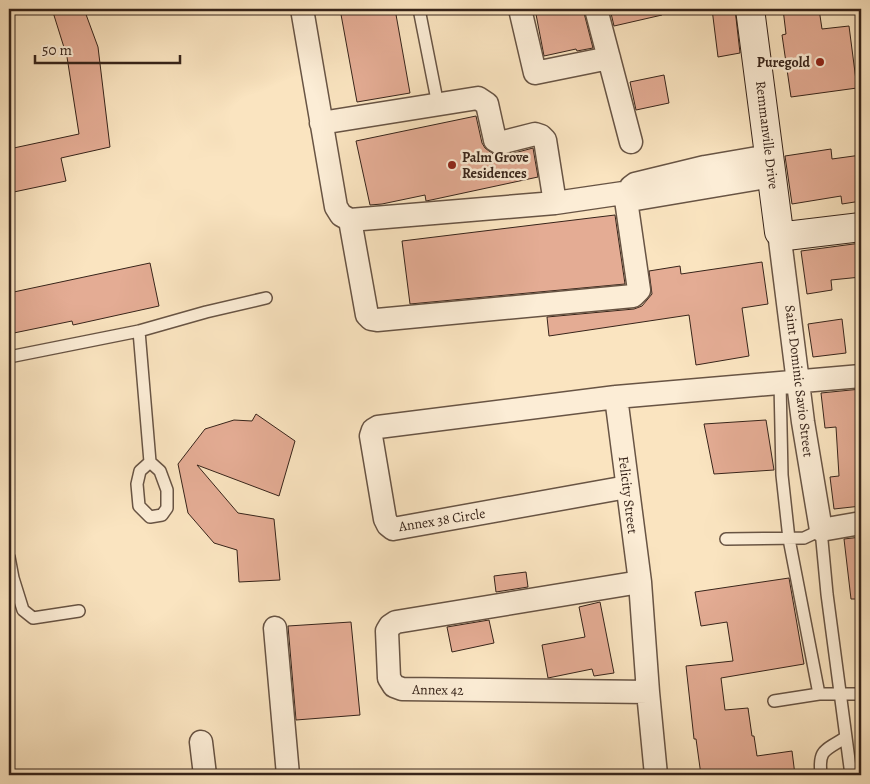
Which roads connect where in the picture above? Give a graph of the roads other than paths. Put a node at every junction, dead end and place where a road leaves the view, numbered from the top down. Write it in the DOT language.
graph roads {
  1 [pos="302,9"];
  2 [pos="419,9"];
  3 [pos="520,9"];
  4 [pos="596,9"];
  5 [pos="750,9"];
  6 [pos="609,58"];
  7 [pos="438,105"];
  8 [pos="321,124"];
  9 [pos="632,142"];
  10 [pos="771,166"];
  11 [pos="627,193"];
  12 [pos="555,204"];
  13 [pos="350,220"];
  14 [pos="861,227"];
  15 [pos="779,232"];
  16 [pos="266,298"];
  17 [pos="139,330"];
  18 [pos="9,358"];
  19 [pos="861,376"];
  20 [pos="789,383"];
  21 [pos="616,397"];
  22 [pos="150,462"];
  23 [pos="627,487"];
  24 [pos="861,523"];
  25 [pos="821,530"];
  26 [pos="726,539"];
  27 [pos="789,539"];
  28 [pos="9,557"];
  29 [pos="640,582"];
  30 [pos="79,611"];
  31 [pos="275,628"];
  32 [pos="648,692"];
  33 [pos="819,694"];
  34 [pos="840,694"];
  35 [pos="861,694"];
  36 [pos="774,701"];
  37 [pos="846,737"];
  38 [pos="201,742"];
  39 [pos="205,775"];
  40 [pos="288,775"];
  41 [pos="656,775"];
  42 [pos="821,775"];
  43 [pos="851,775"];
  1 -- 8 [label="street"];
  2 -- 7 [label="lane"];
  3 -- 6 [label="street"];
  4 -- 6 [label="street"];
  5 -- 10 [label="main road, Remmanville Drive"];
  6 -- 9 [label="street"];
  7 -- 8 [label="street"];
  7 -- 12 [label="street"];
  8 -- 13 [label="street"];
  10 -- 11 [label="street"];
  10 -- 15 [label="main road, Remmanville Drive"];
  11 -- 12 [label="street"];
  11 -- 13 [label="street"];
  12 -- 13 [label="street"];
  14 -- 15 [label="main road"];
  15 -- 20 [label="street, Saint Dominic Savio Street"];
  16 -- 17 [label="lane"];
  17 -- 18 [label="lane"];
  17 -- 22 [label="lane"];
  19 -- 20 [label="street"];
  20 -- 21 [label="street"];
  20 -- 25 [label="street, Saint Dominic Savio Street"];
  20 -- 27 [label="lane"];
  21 -- 23 [label="street, Felicity Street"];
  21 -- 23 [label="street, Annex 38 Circle"];
  23 -- 29 [label="street, Felicity Street"];
  24 -- 25 [label="street"];
  25 -- 27 [label="lane"];
  25 -- 34 [label="lane"];
  26 -- 27 [label="lane"];
  27 -- 33 [label="lane"];
  28 -- 30 [label="lane"];
  29 -- 32 [label="street, Felicity Street"];
  29 -- 32 [label="street, Annex 42"];
  31 -- 40 [label="street"];
  32 -- 41 [label="street, Felicity Street"];
  33 -- 34 [label="lane"];
  33 -- 36 [label="lane"];
  34 -- 35 [label="lane"];
  34 -- 37 [label="lane"];
  37 -- 42 [label="lane"];
  37 -- 43 [label="lane"];
  38 -- 39 [label="street"];
}
